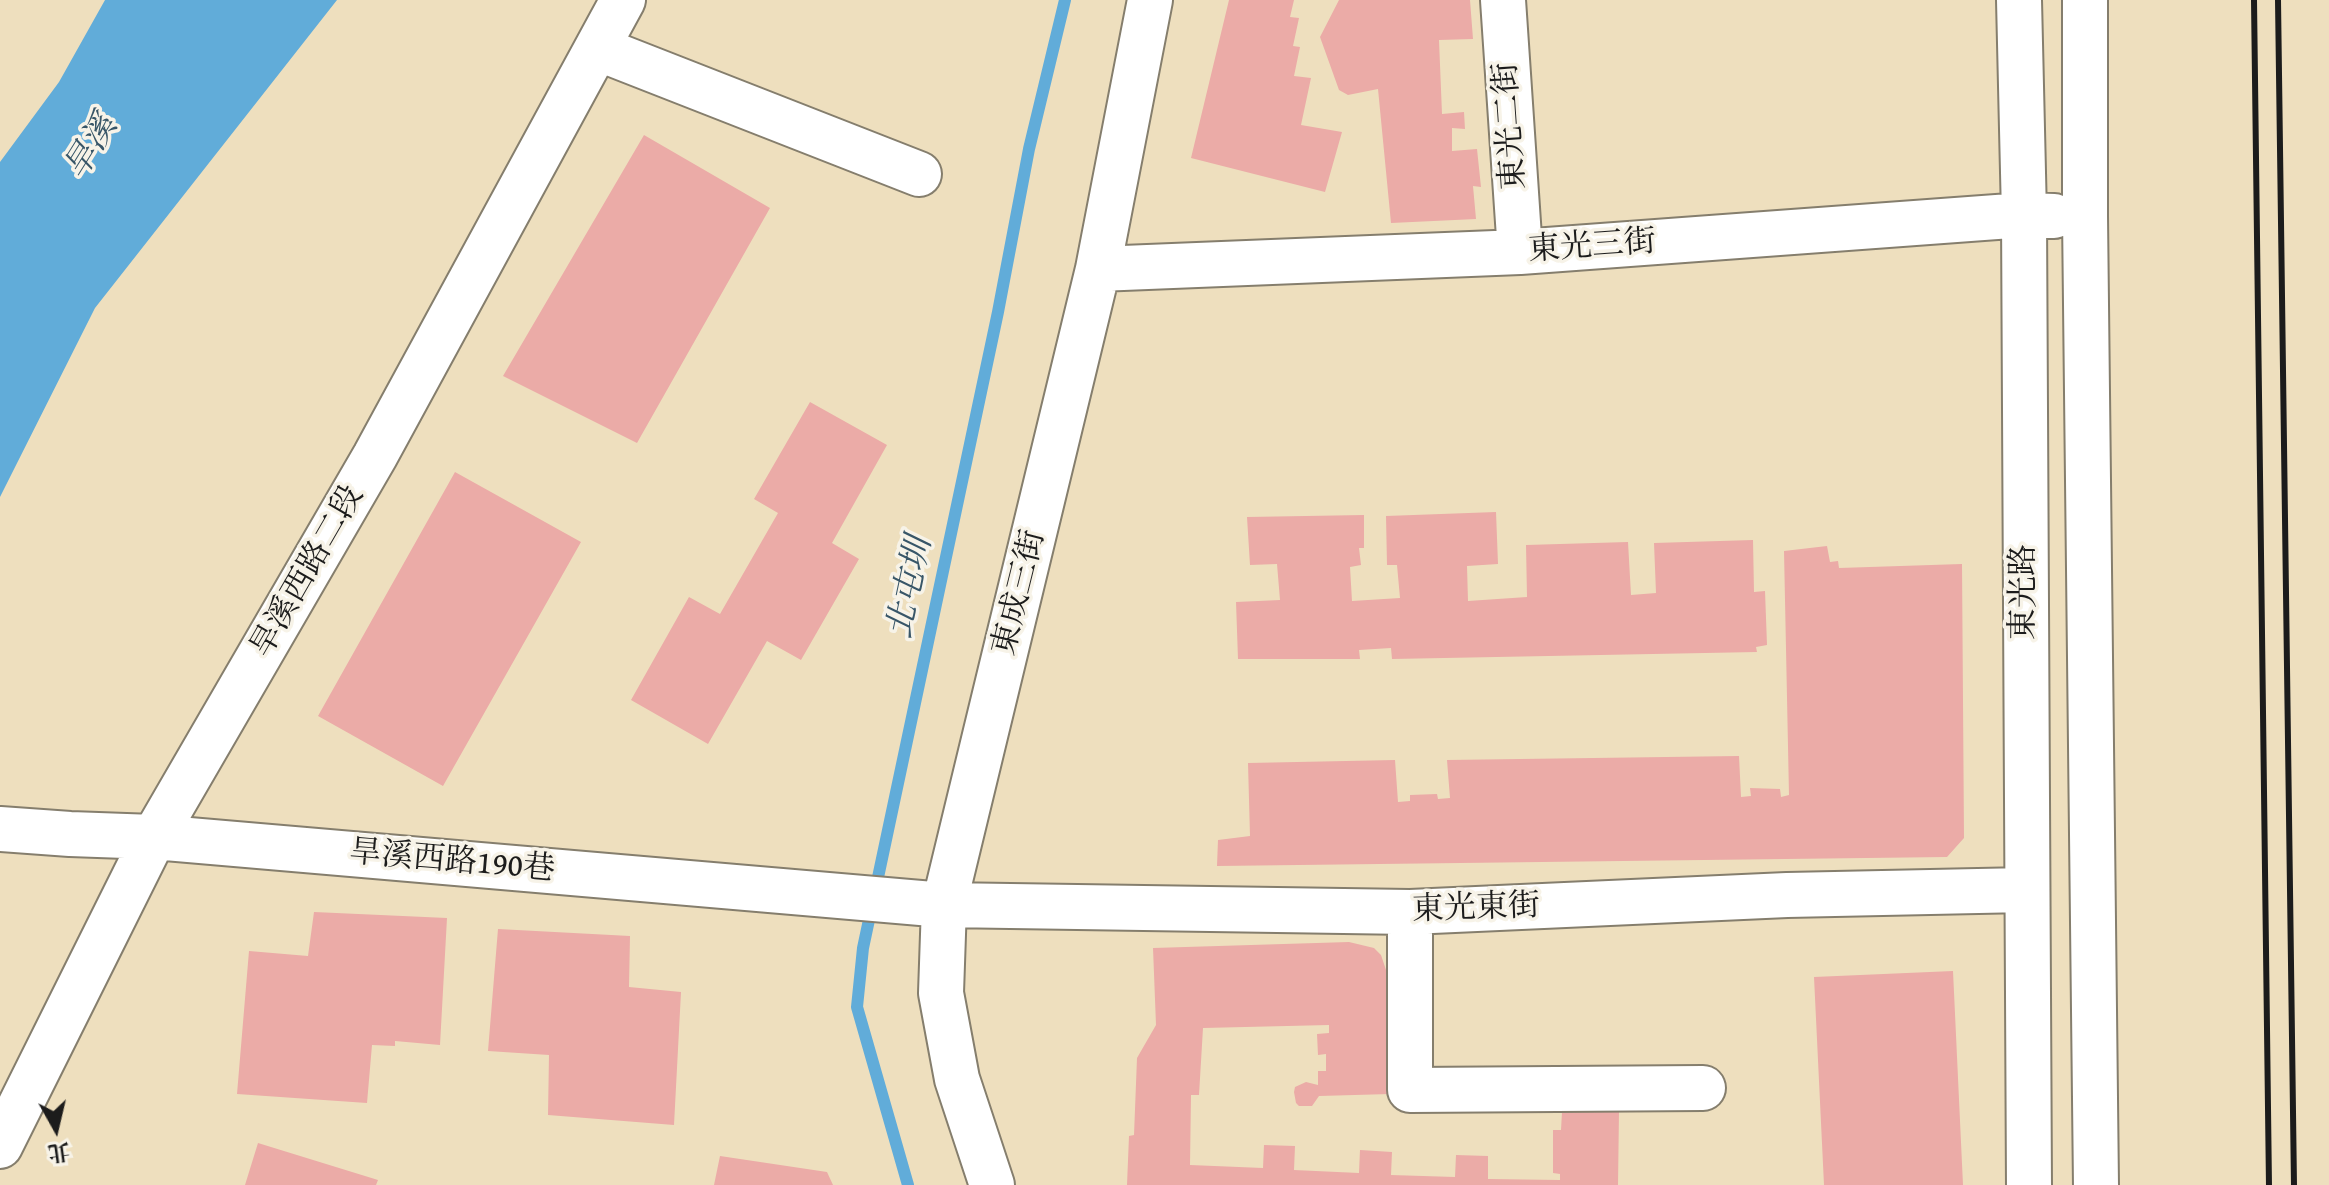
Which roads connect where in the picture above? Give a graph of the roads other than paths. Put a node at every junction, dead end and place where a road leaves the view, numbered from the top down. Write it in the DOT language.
graph roads {
  1 [pos="623,0"];
  2 [pos="1150,0"];
  3 [pos="1503,0"];
  4 [pos="2019,0"];
  5 [pos="2085,0"];
  6 [pos="597,48"];
  7 [pos="919,174"];
  8 [pos="2024,215"];
  9 [pos="2085,216"];
  10 [pos="1520,252"];
  11 [pos="1098,269"];
  12 [pos="0,829"];
  13 [pos="154,837"];
  14 [pos="2026,890"];
  15 [pos="935,904"];
  16 [pos="1410,912"];
  17 [pos="1703,1088"];
  18 [pos="0,1146"];
  19 [pos="992,1185"];
  20 [pos="2029,1185"];
  21 [pos="2096,1185"];
  1 -- 6 [label="street, 旱溪西路二段"];
  2 -- 11 [label="street, 東成三街"];
  3 -- 10 [label="street, 東光二街"];
  4 -- 8 [label="street, 東光路"];
  5 -- 9 [label="street, 東光路"];
  6 -- 7 [label="street"];
  6 -- 13 [label="street, 旱溪西路二段"];
  8 -- 9 [label="street, 東光三街"];
  8 -- 10 [label="street, 東光三街"];
  8 -- 14 [label="street, 東光路"];
  9 -- 21 [label="street, 東光路"];
  10 -- 11 [label="street, 東光三街"];
  11 -- 15 [label="street, 東成三街"];
  12 -- 13 [label="street, 旱溪西路190巷"];
  13 -- 15 [label="street, 旱溪西路190巷"];
  13 -- 18 [label="street, 旱溪西路二段"];
  14 -- 16 [label="street, 東光東街"];
  14 -- 20 [label="street, 東光路"];
  15 -- 16 [label="street, 東光東街"];
  15 -- 19 [label="street, 東成三街"];
  16 -- 17 [label="street"];
}
